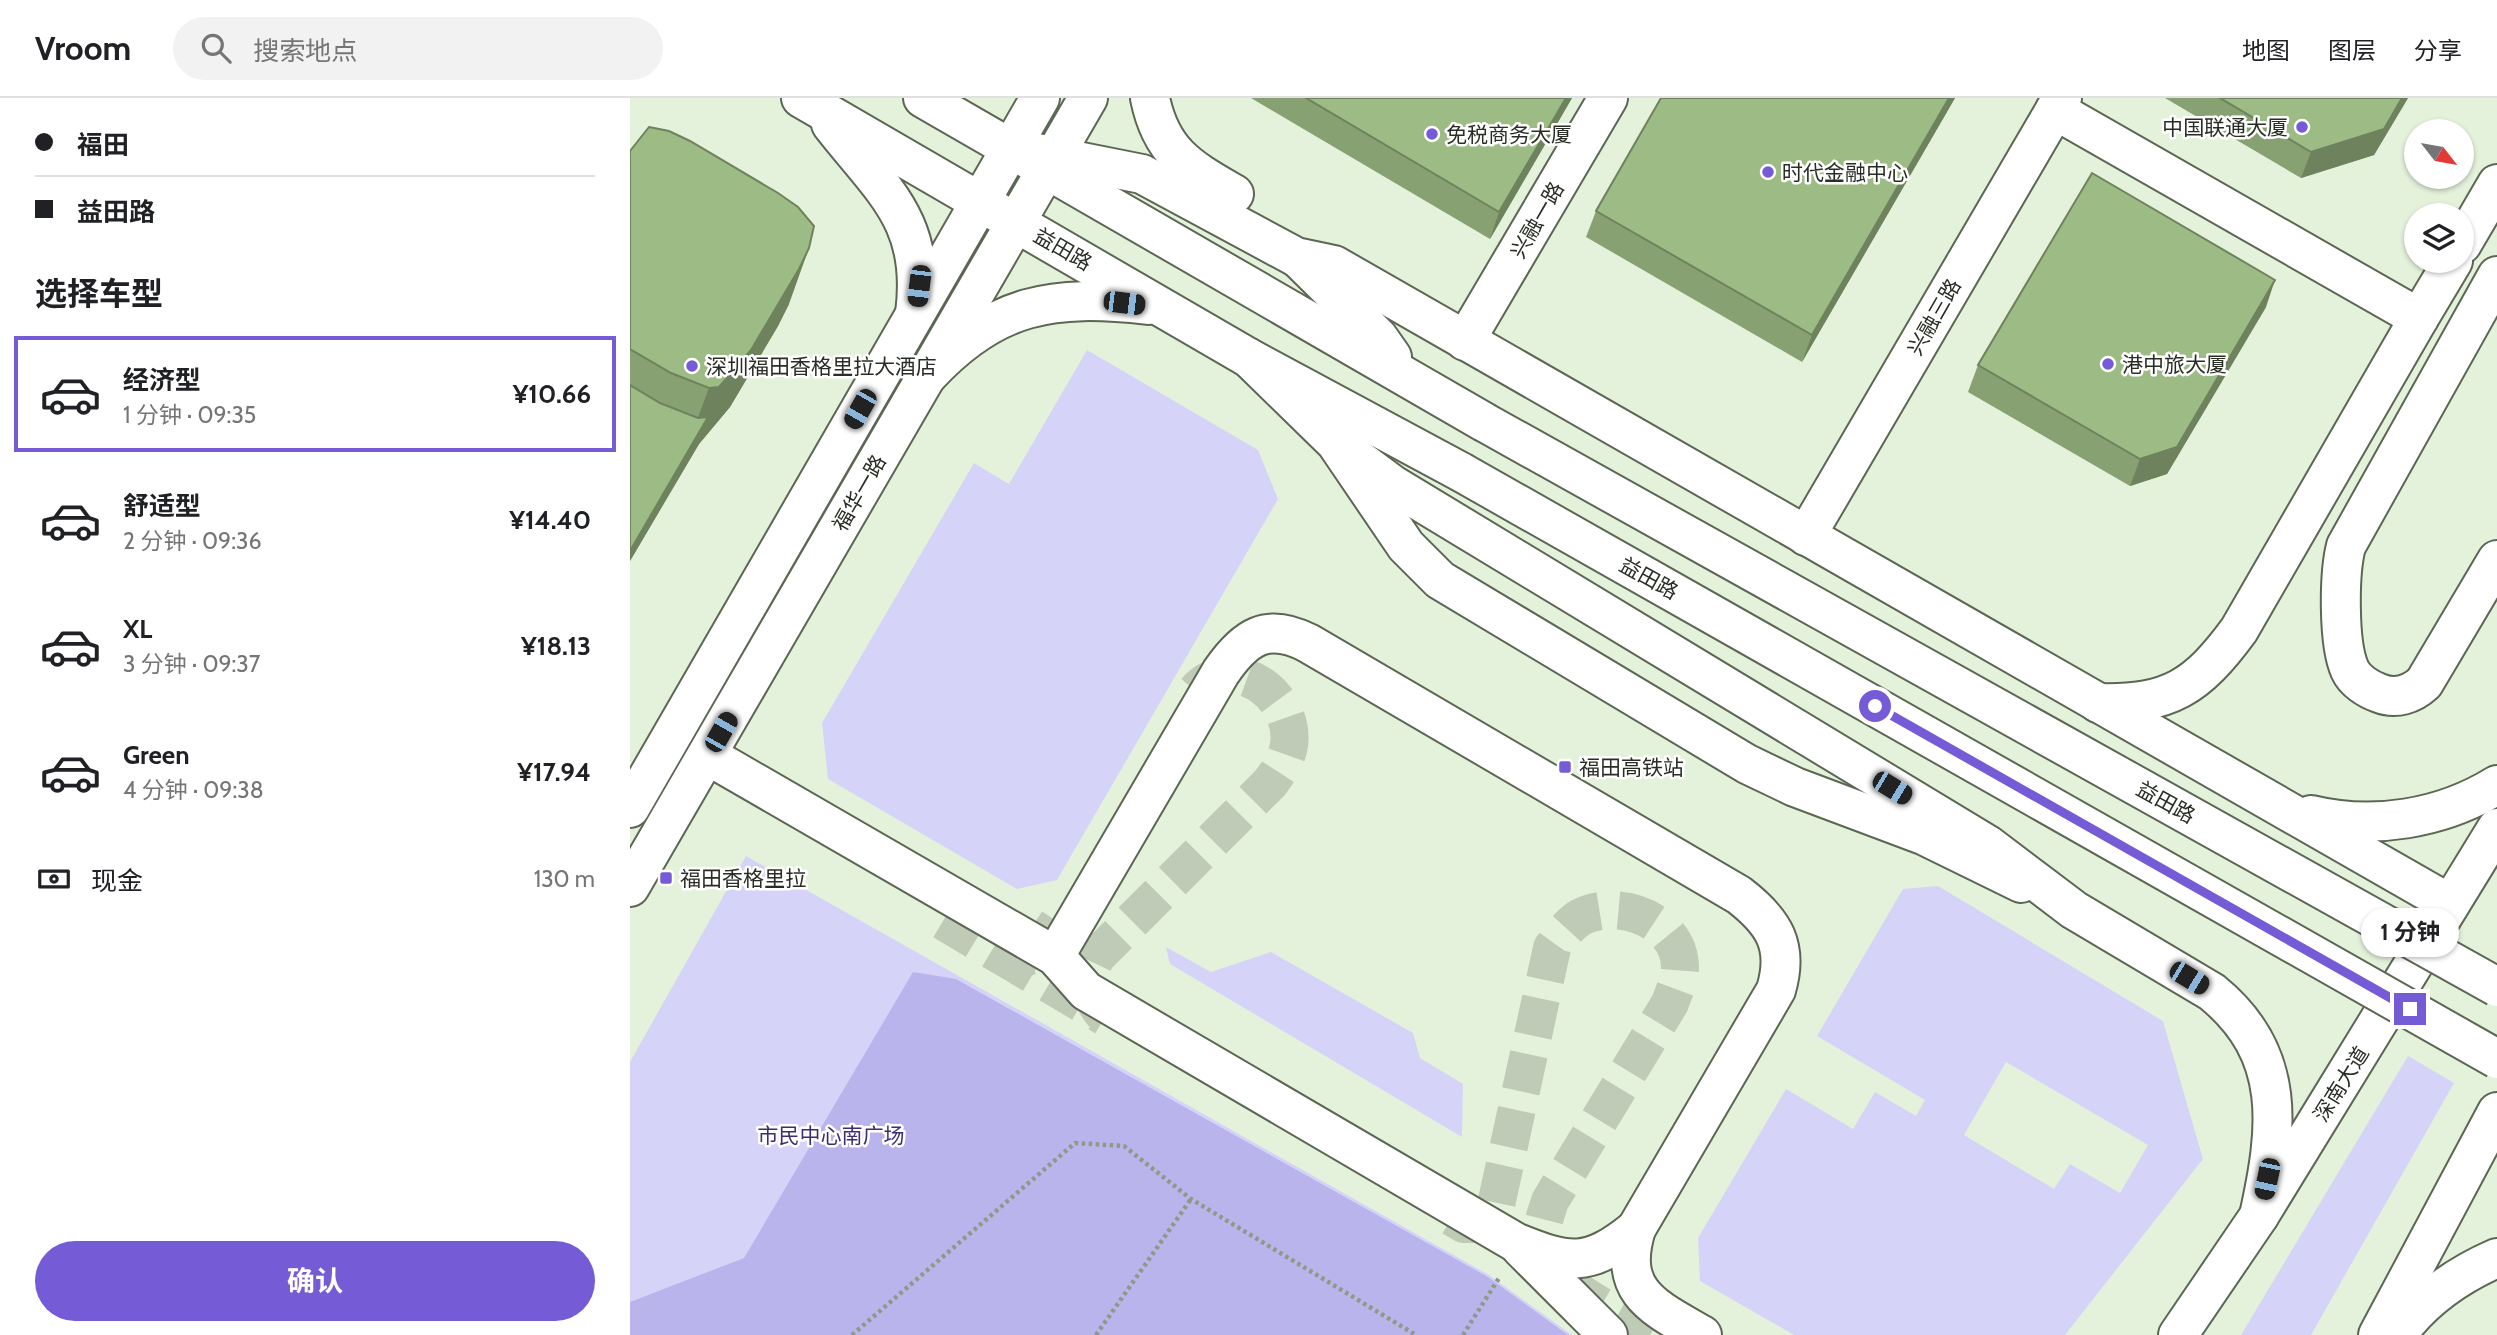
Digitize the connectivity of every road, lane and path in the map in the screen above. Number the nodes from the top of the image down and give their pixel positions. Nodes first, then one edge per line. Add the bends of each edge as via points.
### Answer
1 (923, 98) edge
2 (1040, 98) edge
3 (1088, 98) edge
4 (1150, 98) edge
5 (1608, 98) edge
6 (810, 103) edge
7 (2059, 104) edge
8 (1011, 148) junction
9 (1050, 163) junction
10 (2497, 184) edge
11 (980, 202) junction
12 (1016, 222) junction
13 (2474, 223) edge
14 (1297, 257) junction
15 (2446, 273) edge
16 (2497, 276) edge
17 (1162, 307) junction
18 (915, 314) junction
19 (2419, 318) junction
20 (1465, 341) junction
21 (1250, 358) junction
22 (928, 374) junction
23 (1408, 378) junction
24 (1335, 442) junction
25 (1806, 536) junction
26 (2497, 560) edge
27 (2098, 703) junction
28 (707, 755) junction
29 (643, 757) edge
30 (2497, 785) edge
31 (775, 794) junction
32 (630, 808) edge
33 (2284, 809) junction
34 (2497, 828) edge
35 (630, 887) edge
36 (2451, 904) junction
37 (2074, 910) junction
38 (943, 922) tunnel mouth
39 (1055, 956) junction
40 (2497, 987) edge
41 (2497, 1059) edge
42 (2492, 1134) edge
43 (1191, 1199) junction
44 (2259, 1216) junction
45 (1636, 1229) junction
46 (1509, 1256) junction
47 (2497, 1258) edge
48 (852, 1335) edge
49 (1096, 1335) edge
50 (1416, 1335) edge
51 (1464, 1335) edge
52 (1608, 1335) edge
53 (1702, 1335) edge
54 (2178, 1335) edge
55 (2378, 1335) edge
56 (2397, 1335) edge

1 - 8 main road
2 - 8 main road, 福华一路
3 - 9 main road, 福华一路
4 - 14 main road via 1161,132 1184,165 1274,218
5 - 20 main road, 兴融一路
6 - 11 main road, 益田路
6 - 18 main road via 908,227 918,268
7 - 19 main road
7 - 25 main road, 兴融三路
8 - 9 main road
8 - 11 main road, 福华一路
9 - 12 main road, 福华一路
9 - 14 main road via 1142,174
9 - 23 main road, 益田路
10 - 13 main road
11 - 12 main road, 益田路
11 - 18 main road, 福华一路
12 - 17 main road, 益田路
12 - 22 main road, 福华一路
14 - 20 main road via 1334,265
14 - 23 main road via 1378,337
15 - 19 main road
16 - 26 main road via 2346,546 2340,583 2347,657 2355,678 2384,695 2402,696 2417,689
17 - 21 main road, 益田路
17 - 22 main road via 1084,300 1023,310 979,329
18 - 29 main road, 福华一路
19 - 27 main road via 2239,629 2217,659 2190,685 2166,697 2134,704
20 - 25 main road
21 - 24 main road
21 - 41 main road, 益田路, bridge via 1461,471
22 - 28 main road, 福华一路
23 - 40 main road, 益田路, bridge
24 - 37 main road via 1393,485 1987,845
24 - 37 main road via 1406,547 1440,580 1747,764 1923,835
25 - 27 main road
27 - 33 main road
28 - 31 main road
28 - 35 main road, 福华一路
29 - 32 main road, 福华一路
30 - 33 main road via 2447,808 2398,821 2342,822
31 - 38 main road via 820,848
31 - 39 main road
33 - 36 main road
34 - 36 main road, 深南大道
36 - 44 main road, 深南大道
37 - 44 main road via 2212,992 2256,1042 2266,1065 2274,1118 2273,1148
39 - 45 main road via 1231,658 1255,637 1269,633 1296,637 1739,895 1771,926 1783,968 1776,990
39 - 46 main road via 1086,991
42 - 55 main road
43 - 48 path via 1124,1146 1075,1143
43 - 49 path
43 - 50 path
44 - 54 main road, 深南大道
45 - 46 main road via 1610,1250 1581,1259
45 - 53 main road via 1628,1254 1630,1274 1644,1296 1666,1315
46 - 51 path
46 - 52 main road
47 - 56 main road via 2470,1270 2434,1296

